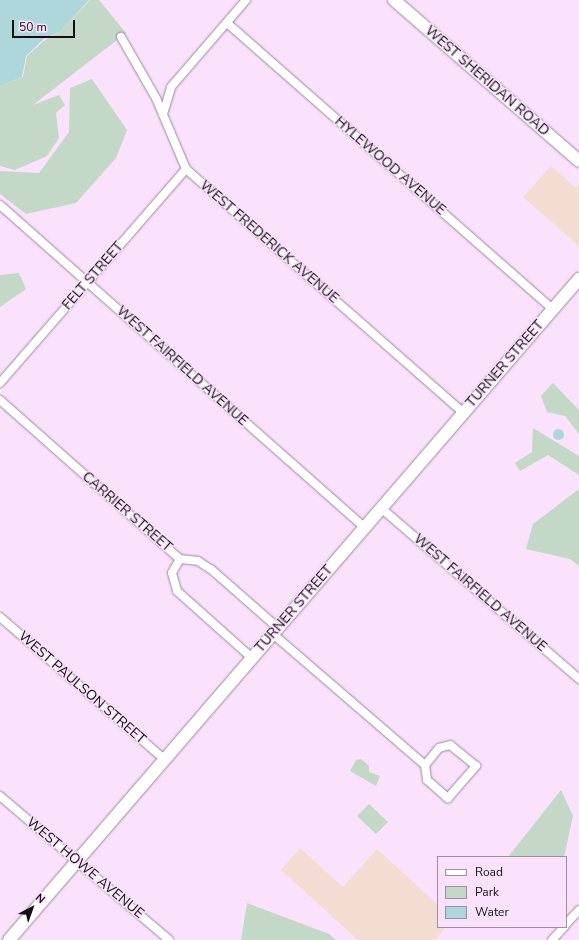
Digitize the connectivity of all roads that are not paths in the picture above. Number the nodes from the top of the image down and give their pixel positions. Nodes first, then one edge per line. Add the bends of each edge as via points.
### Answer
1 (246, 0) edge
2 (394, 0) edge
3 (227, 23) junction
4 (121, 37) dead end
5 (163, 118) junction
6 (579, 162) edge
7 (186, 169) junction
8 (0, 205) edge
9 (579, 279) edge
10 (88, 282) junction
11 (554, 309) junction
12 (0, 383) edge
13 (0, 400) edge
14 (463, 412) junction
15 (382, 508) junction
16 (364, 527) junction
17 (180, 559) junction
18 (0, 617) edge
19 (276, 631) junction
20 (252, 658) junction
21 (579, 679) edge
22 (164, 759) junction
23 (425, 765) junction
24 (0, 796) edge
25 (76, 861) junction
26 (579, 910) edge
27 (567, 923) edge
28 (563, 928) edge
29 (8, 940) edge
30 (169, 940) edge
31 (552, 940) edge

1 - 3 street
2 - 6 street, WEST SHERIDAN ROAD
3 - 5 street via 171,87 165,98
3 - 11 street, HYLEWOOD AVENUE
4 - 5 street, WEST FREDERICK AVENUE via 156,98
5 - 7 street, WEST FREDERICK AVENUE
7 - 10 street, FELT STREET
7 - 14 street, WEST FREDERICK AVENUE
8 - 10 street, WEST FAIRFIELD AVENUE
9 - 11 street, TURNER STREET
10 - 12 street, FELT STREET
10 - 16 street, WEST FAIRFIELD AVENUE
11 - 14 street, TURNER STREET
13 - 17 street, CARRIER STREET
14 - 15 street, TURNER STREET
15 - 16 street, TURNER STREET
15 - 21 street, WEST FAIRFIELD AVENUE
16 - 19 street, TURNER STREET
17 - 19 street, CARRIER STREET via 198,561 212,570
17 - 20 street via 172,573 177,591
18 - 22 street, WEST PAULSON STREET
19 - 20 street, TURNER STREET
19 - 23 street, CARRIER STREET
20 - 22 street, TURNER STREET
22 - 25 street, TURNER STREET
23 - 23 street via 427,780 448,798 476,766 450,745 439,748
24 - 25 street, WEST HOWE AVENUE
25 - 29 street, TURNER STREET
25 - 30 street, WEST HOWE AVENUE
26 - 27 street
28 - 31 street

